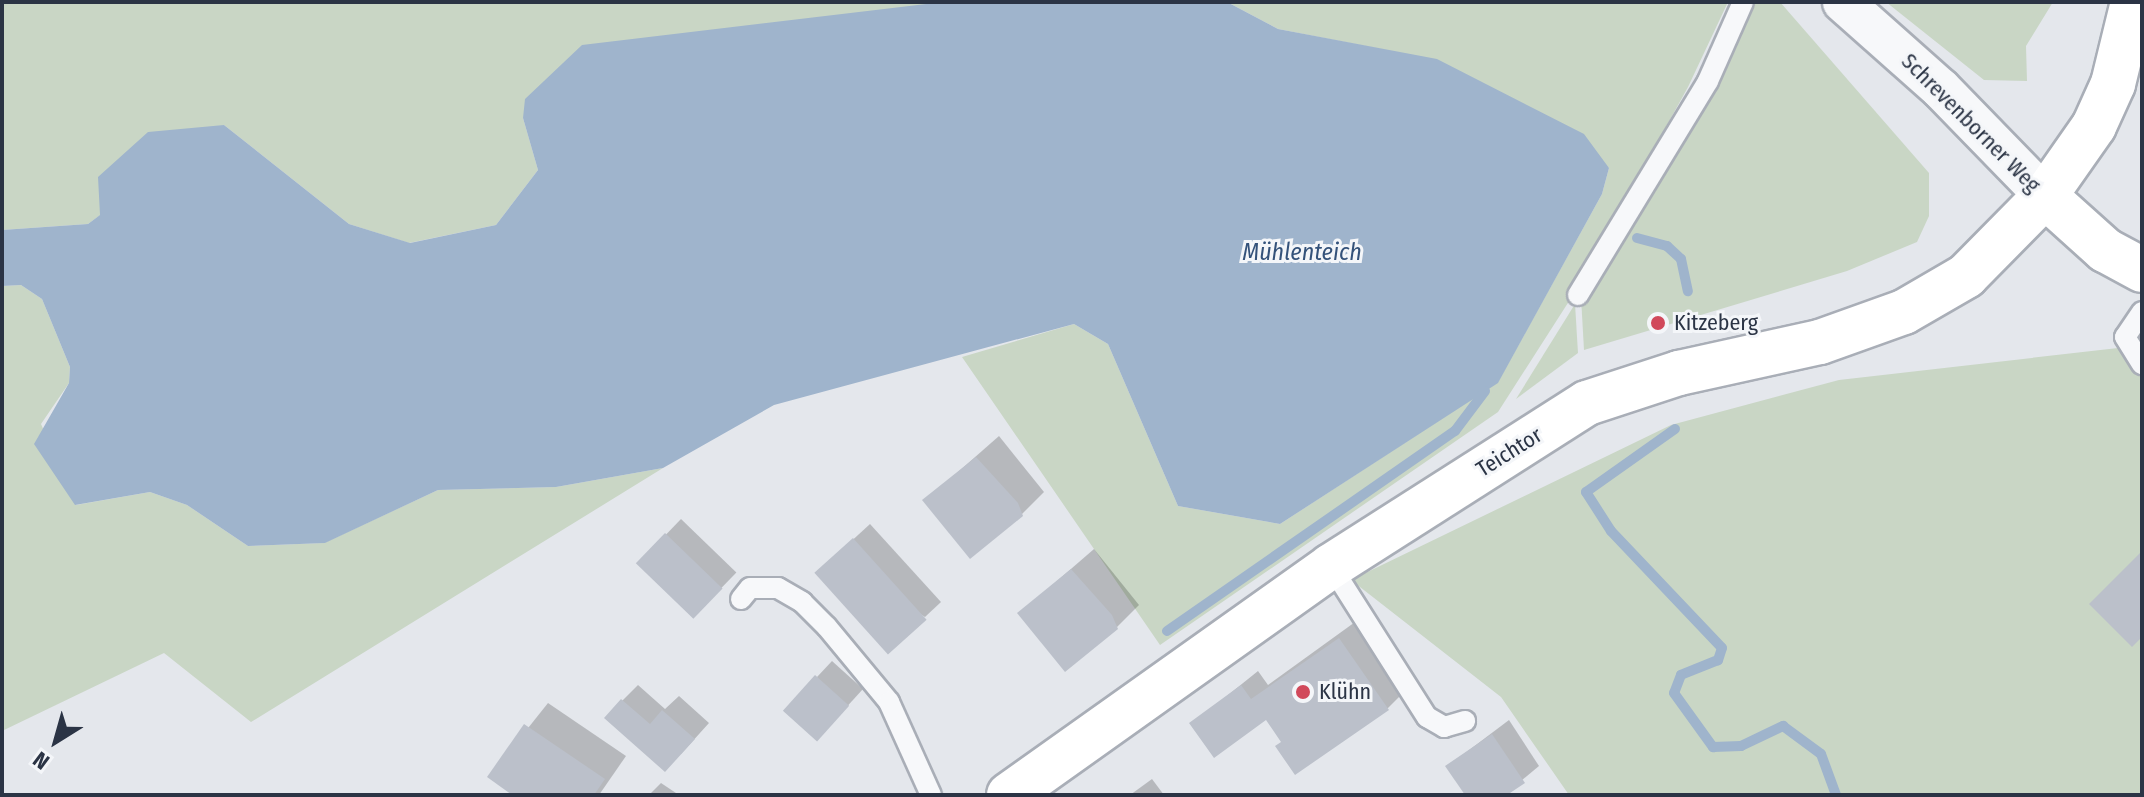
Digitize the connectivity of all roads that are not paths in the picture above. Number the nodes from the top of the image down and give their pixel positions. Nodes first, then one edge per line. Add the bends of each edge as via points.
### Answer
1 (1743, 2) edge
2 (1843, 2) edge
3 (2133, 2) edge
4 (2045, 196) junction
5 (2142, 270) edge
6 (1578, 295) dead end
7 (2142, 312) edge
8 (2142, 364) edge
9 (1331, 566) junction
10 (741, 599) dead end
11 (1465, 721) dead end
12 (931, 795) edge
13 (1009, 795) edge

1 - 6 lane via 1708,81
2 - 4 street, Schrevenborner Weg via 1940,88
3 - 4 street, Schrevenborner Weg via 2120,61 2094,126
4 - 5 street via 2105,250
4 - 9 street, Teichtor via 1966,276 1904,312 1820,342 1679,373 1587,403
7 - 8 lane via 2125,337
9 - 11 lane via 1427,717 1444,727
9 - 13 street, Teichtor
10 - 12 lane via 750,588 778,588 827,627 889,702

